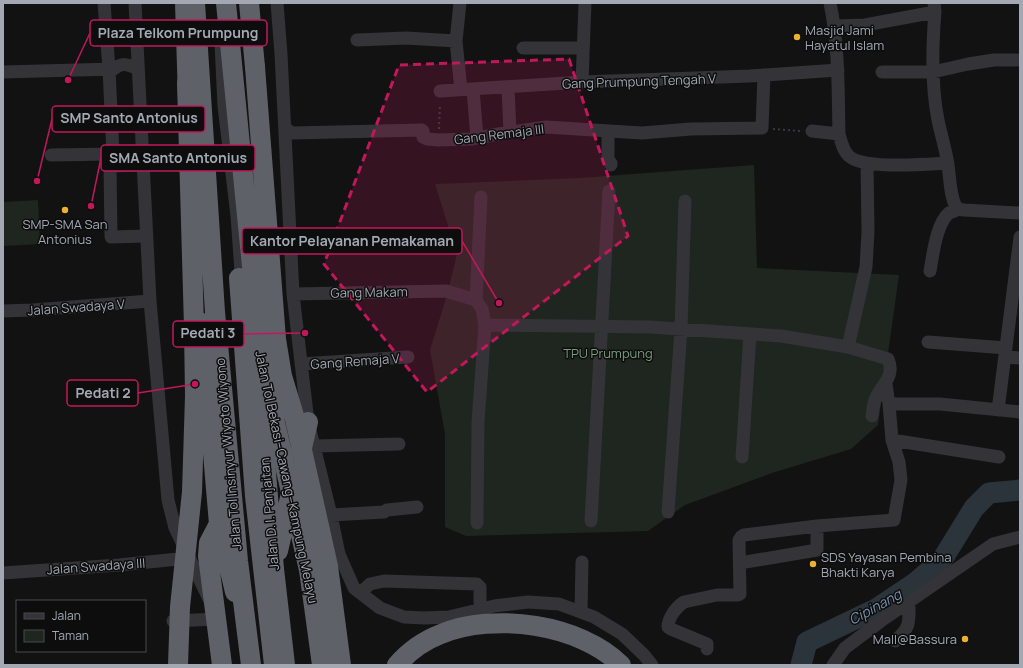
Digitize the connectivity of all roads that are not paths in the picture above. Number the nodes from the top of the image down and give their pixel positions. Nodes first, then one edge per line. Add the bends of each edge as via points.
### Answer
1 (104, 3) edge
2 (135, 3) edge
3 (185, 3) edge
4 (195, 3) edge
5 (203, 3) edge
6 (220, 3) edge
7 (226, 3) edge
8 (235, 3) edge
9 (248, 3) edge
10 (277, 3) edge
11 (460, 3) edge
12 (585, 3) edge
13 (830, 3) edge
14 (934, 8) edge
15 (835, 26) junction
16 (357, 40) dead end
17 (456, 41) junction
18 (523, 48) dead end
19 (583, 48) junction
20 (1020, 60) edge
21 (136, 68) junction
22 (111, 69) junction
23 (838, 70) junction
24 (3, 72) edge
25 (882, 72) dead end
26 (933, 72) junction
27 (764, 75) junction
28 (582, 82) junction
29 (508, 87) junction
30 (467, 89) junction
31 (440, 91) road end
32 (608, 131) junction
33 (510, 132) junction
34 (812, 132) road end
35 (288, 134) junction
36 (839, 134) junction
37 (477, 138) junction
38 (113, 154) junction
39 (51, 155) dead end
40 (143, 159) junction
41 (948, 163) junction
42 (867, 164) junction
43 (611, 166) dead end
44 (609, 191) dead end
45 (481, 197) dead end
46 (685, 201) dead end
47 (958, 209) junction
48 (1020, 213) edge
49 (147, 236) junction
50 (1020, 237) edge
51 (930, 271) dead end
52 (293, 294) junction
53 (476, 300) junction
54 (150, 301) junction
55 (1016, 301) edge
56 (3, 311) edge
57 (485, 325) junction
58 (602, 326) junction
59 (681, 329) junction
60 (750, 334) junction
61 (928, 342) dead end
62 (848, 347) junction
63 (1006, 353) junction
64 (408, 357) dead end
65 (1020, 358) edge
66 (301, 364) junction
67 (886, 384) junction
68 (889, 404) junction
69 (998, 410) junction
70 (1020, 412) edge
71 (872, 416) dead end
72 (308, 422) junction
73 (892, 440) junction
74 (399, 444) dead end
75 (314, 446) junction
76 (742, 457) dead end
77 (999, 457) dead end
78 (236, 477) junction
79 (417, 507) dead end
80 (668, 512) dead end
81 (218, 515) junction
82 (331, 515) junction
83 (591, 521) dead end
84 (477, 522) dead end
85 (817, 526) junction
86 (1020, 537) edge
87 (188, 558) junction
88 (582, 562) dead end
89 (740, 563) junction
90 (274, 569) junction
91 (3, 573) edge
92 (360, 593) junction
93 (909, 602) junction
94 (480, 609) junction
95 (580, 612) junction
96 (216, 616) junction
97 (171, 621) dead end
98 (895, 641) dead end
99 (707, 649) dead end
100 (284, 661) edge
101 (178, 665) edge
102 (222, 665) edge
103 (234, 665) edge
104 (246, 665) edge
105 (251, 665) edge
106 (257, 665) edge
107 (322, 665) edge
108 (341, 665) edge
109 (397, 665) edge
110 (621, 665) edge
111 (652, 665) edge
112 (833, 665) edge

1 - 22 street
2 - 21 street
3 - 81 highway via 200,294
3 - 101 highway, bridge via 195,396 192,492 180,606
4 - 105 highway, Jalan Tol Insinyur Wiyoto Wiyono, bridge via 215,312 238,561
5 - 78 street
6 - 100 highway, Jalan Tol Insinyur Wiyoto Wiyono, bridge via 255,496
6 - 100 street via 224,106 237,216 254,423 274,625
7 - 107 highway, Jalan Tol Bekasi–Cawang–Kampung Melayu, bridge via 264,375 309,570
8 - 90 highway, Jalan D. I. Panjaitan via 252,295
9 - 108 highway, bridge via 276,339 282,376 295,419 328,566
10 - 35 street
11 - 17 street
12 - 19 street
13 - 15 street
14 - 15 street via 865,25
14 - 26 street
15 - 23 street
16 - 17 street via 406,38
17 - 30 street
18 - 19 street
19 - 28 street
20 - 26 street via 987,61
21 - 22 street via 118,65
21 - 40 street
22 - 24 street
22 - 38 street
23 - 27 street, Gang Prumpung Tengah V
23 - 36 street
25 - 26 street
26 - 41 street via 938,119
27 - 28 street, Gang Prumpung Tengah V
27 - 32 street, Gang Remaja III via 762,128 642,133
28 - 29 street, Gang Prumpung Tengah V
29 - 30 street, Gang Prumpung Tengah V
29 - 33 street
30 - 31 street, Gang Prumpung Tengah V
30 - 37 street
32 - 33 street, Gang Remaja III via 546,127
32 - 43 street via 608,160
33 - 37 street, Gang Remaja III
34 - 36 street
35 - 37 street, Gang Remaja III via 422,130 423,137 427,139
35 - 52 street
36 - 42 street via 849,156
38 - 39 street
38 - 40 street
40 - 49 street
40 - 49 street via 110,166 111,237
41 - 42 street
41 - 47 street via 953,203
42 - 62 street via 866,266
44 - 58 street
45 - 53 street
46 - 59 street
47 - 48 street
47 - 51 street via 942,222
49 - 54 street
50 - 55 street
52 - 53 street, Gang Makam via 446,291
52 - 66 street
53 - 57 street via 482,309
54 - 56 street, Jalan Swadaya V
54 - 87 street via 168,500 175,528
55 - 63 street
57 - 58 street
57 - 84 street via 478,422
58 - 59 street
58 - 83 street
59 - 60 street
59 - 80 street
60 - 62 street via 781,336
60 - 76 street
61 - 63 street
62 - 67 street via 888,359 890,366
63 - 65 street
63 - 69 street
64 - 66 street, Gang Remaja V
66 - 72 street
67 - 68 street
67 - 71 street via 875,400
68 - 69 street via 940,404
68 - 73 street
69 - 70 street
72 - 75 street
72 - 90 highway
73 - 77 street
73 - 85 street via 900,462 901,480 894,520
74 - 75 street
75 - 82 street
78 - 81 street
78 - 106 street
79 - 82 street
81 - 96 highway via 209,543 208,556
81 - 103 highway via 219,564
81 - 104 highway via 236,598
82 - 92 street via 339,554 354,588
85 - 89 street via 817,550
85 - 89 street via 744,535 740,540
86 - 93 street via 993,544
87 - 91 street, Jalan Swadaya III
87 - 96 street
88 - 95 street
89 - 99 street via 740,594 717,595 684,602 679,605 668,623 671,629 707,644
90 - 100 highway, Jalan D. I. Panjaitan
92 - 94 street via 380,608 404,616 449,616
92 - 94 street via 370,584 384,581 477,584 480,587
93 - 98 street via 908,626
93 - 112 street via 845,648
94 - 95 street via 544,602 559,604
95 - 111 street via 594,617 622,634
96 - 97 street
96 - 102 highway
109 - 110 highway via 406,654 441,634 464,627 496,623 528,625 580,638

